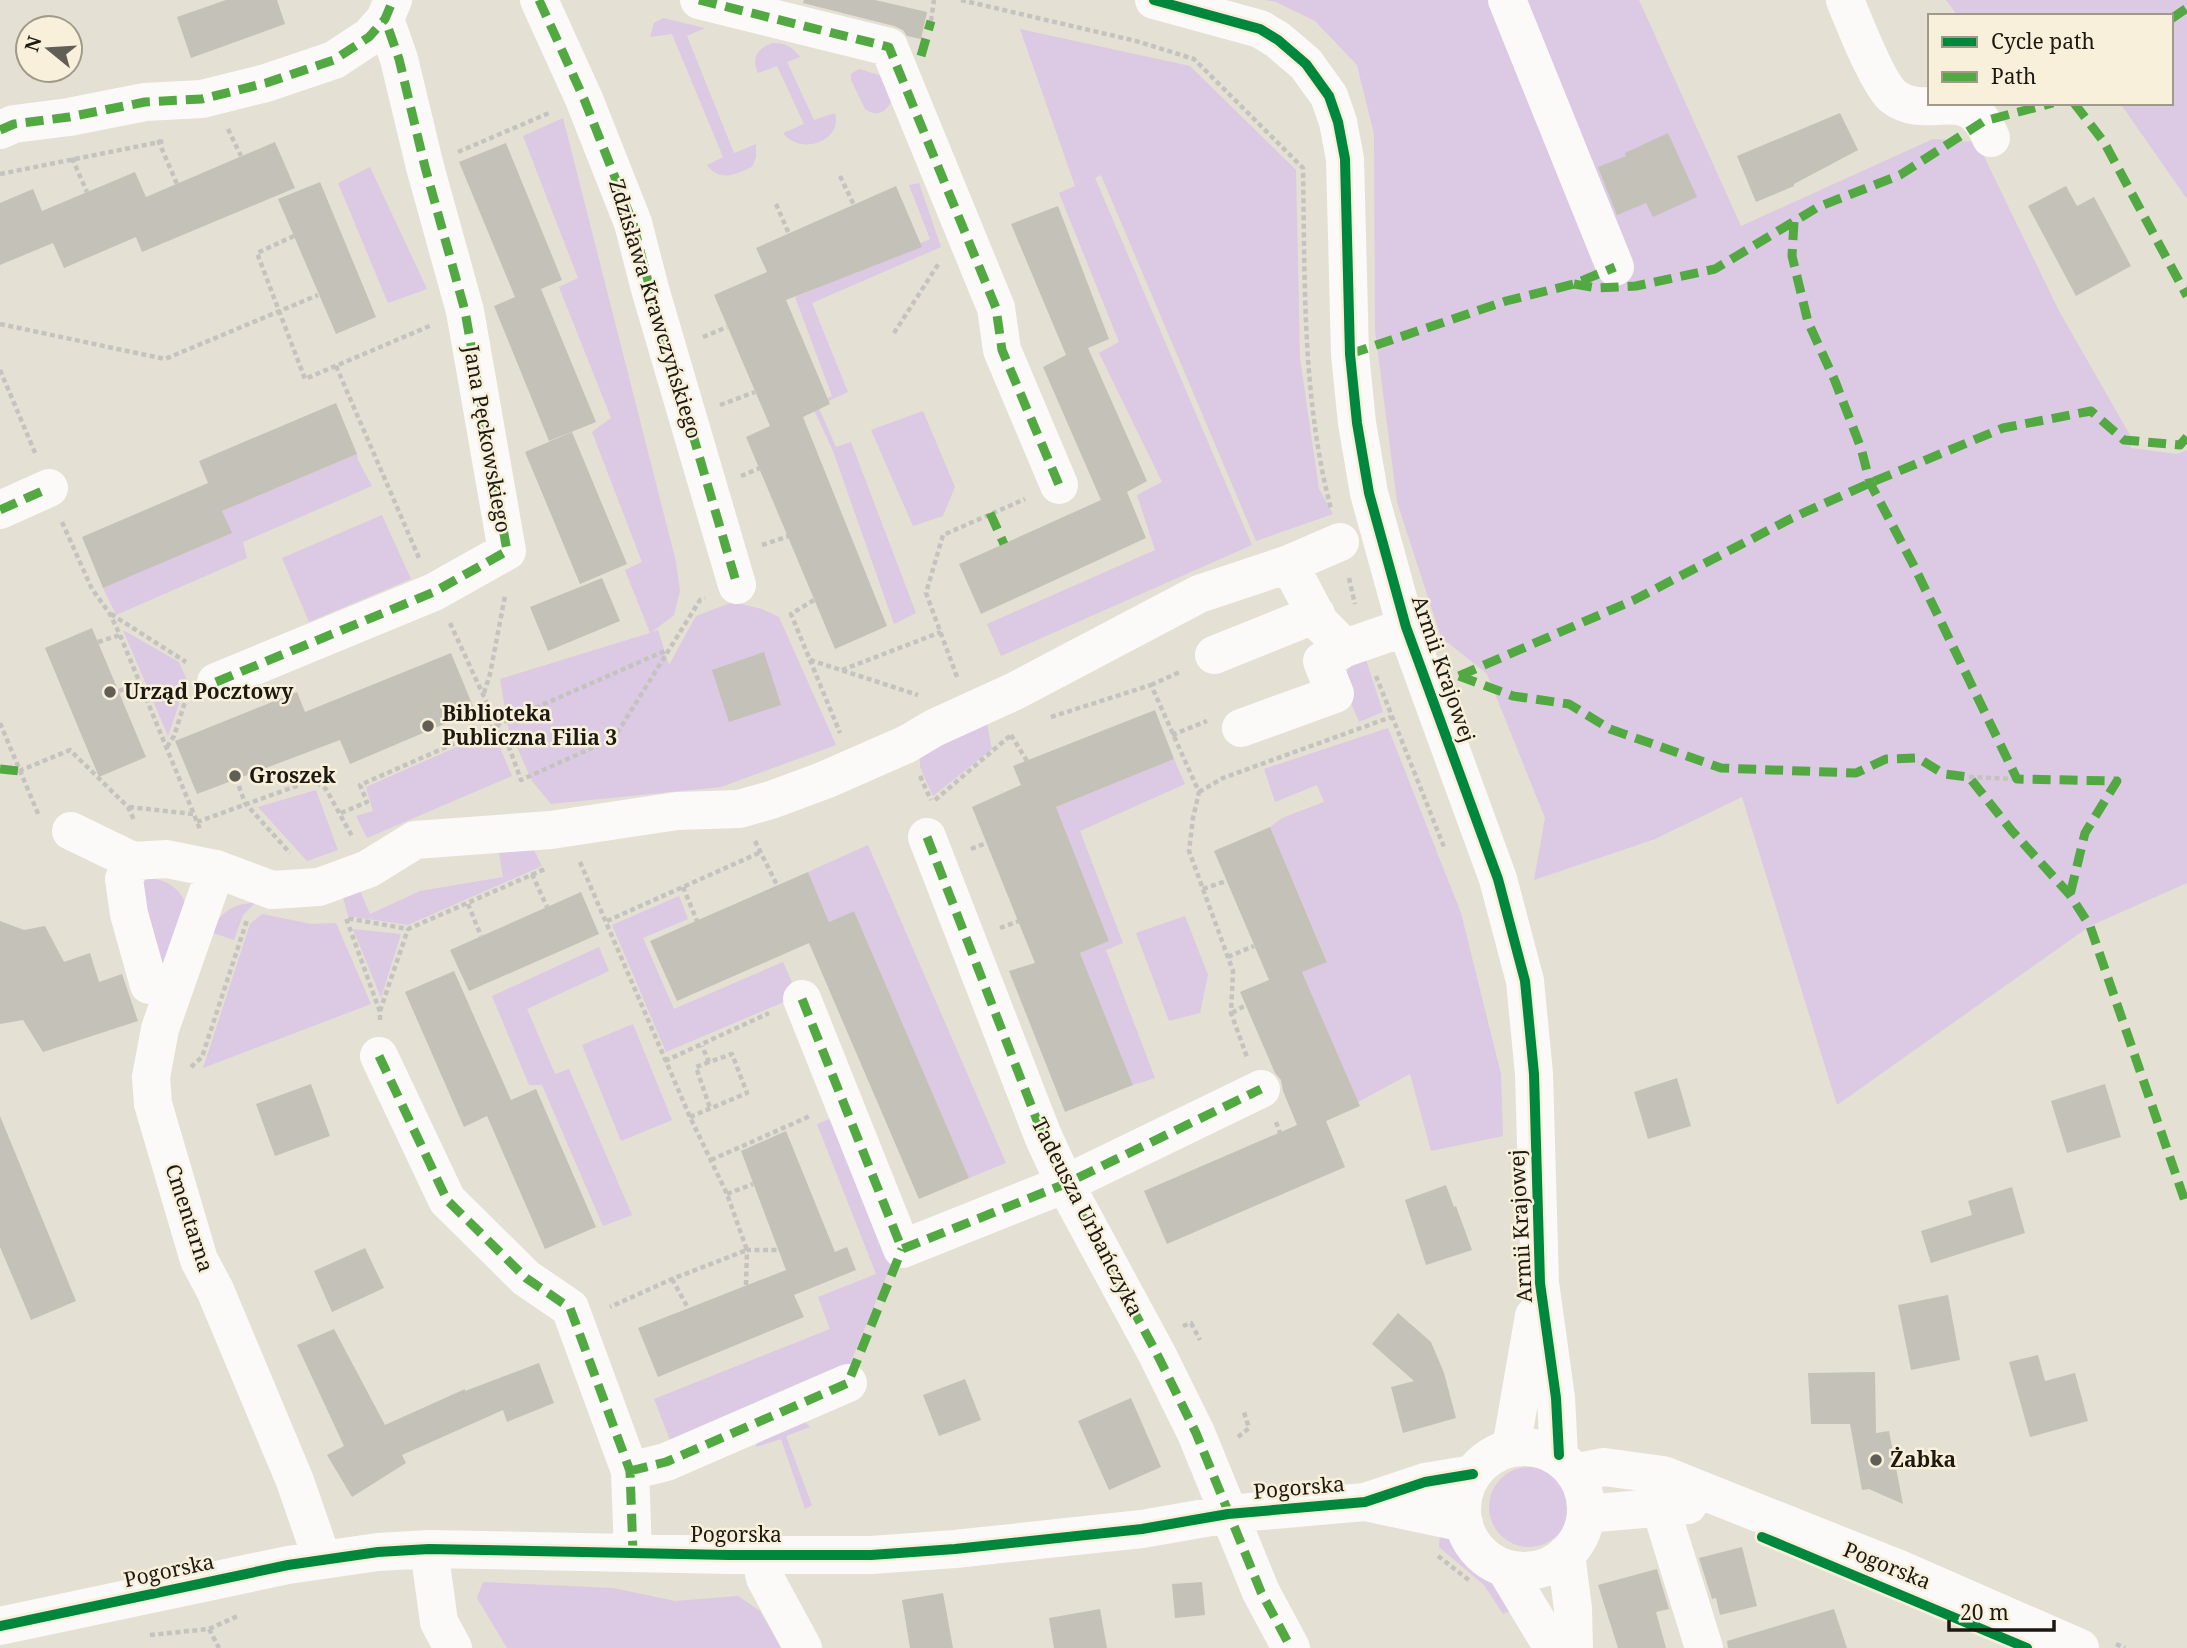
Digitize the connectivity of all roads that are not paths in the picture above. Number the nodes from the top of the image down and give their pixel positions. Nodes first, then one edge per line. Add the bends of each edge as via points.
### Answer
1 (539, 0) edge
2 (699, 0) edge
3 (1154, 0) edge
4 (1507, 0) edge
5 (1845, 0) edge
6 (389, 10) edge
7 (0, 130) edge
8 (1991, 138) dead end
9 (1615, 267) dead end
10 (1059, 485) road end
11 (49, 488) road end
12 (0, 510) edge
13 (1340, 542) dead end
14 (1289, 564) junction
15 (737, 585) dead end
16 (1315, 614) junction
17 (1406, 627) junction
18 (1346, 648) junction
19 (1203, 661) road end
20 (216, 682) road end
21 (1228, 724) road end
22 (929, 820) road end
23 (54, 823) road end
24 (142, 860) junction
25 (216, 869) junction
26 (149, 985) dead end
27 (802, 999) road end
28 (379, 1056) road end
29 (1261, 1089) dead end
30 (1065, 1184) junction
31 (1541, 1283) junction
32 (848, 1382) dead end
33 (1511, 1448) junction
34 (1567, 1464) junction
35 (630, 1471) junction
36 (1473, 1474) junction
37 (1365, 1502) junction
38 (1732, 1502) junction
39 (1663, 1506) junction
40 (1228, 1514) junction
41 (1586, 1514) junction
42 (1464, 1523) junction
43 (429, 1549) junction
44 (633, 1553) junction
45 (760, 1554) junction
46 (1566, 1554) junction
47 (322, 1559) junction
48 (1491, 1577) junction
49 (0, 1626) edge
50 (453, 1648) edge
51 (803, 1648) edge
52 (1290, 1648) edge
53 (1552, 1648) edge
54 (1574, 1648) edge
55 (1703, 1648) edge
56 (2080, 1648) edge

1 - 15 street, Zdzisława Krawczyńskiego via 633,223
2 - 10 street via 889,47 996,308 1002,350
3 - 17 street, Armii Krajowej via 1260,29 1293,51 1329,96 1345,159 1350,354 1357,423 1369,493
4 - 9 street
5 - 8 street via 1869,57 1893,97 1913,105 1967,107 1984,121
6 - 7 street, Jana Pęckowskiego via 369,37 334,60 266,83 202,99 145,102
6 - 20 street, Jana Pęckowskiego via 425,167 465,311 507,551 434,592
11 - 12 street
13 - 14 street
14 - 16 street
14 - 25 street via 1199,594 907,744 739,809 677,811 551,830 415,840 368,869 319,887 272,890
16 - 18 street
16 - 19 street
17 - 18 street
17 - 31 street, Armii Krajowej via 1498,879 1525,981 1534,1074
18 - 21 street via 1322,661 1335,694
22 - 30 street, Tadeusza Urbańczyka via 1043,1136
23 - 24 street
24 - 25 street via 167,859
24 - 26 street via 124,879
25 - 47 street, Cmentarna via 160,1029 151,1077 153,1104 199,1260 295,1481
27 - 30 street via 902,1249
28 - 35 street via 447,1200 526,1278 570,1308
29 - 30 street
30 - 40 street, Tadeusza Urbańczyka via 1157,1354 1196,1433
31 - 33 street, Armii Krajowej
31 - 34 street, Armii Krajowej
32 - 35 street via 666,1462
33 - 34 street via 1539,1448
33 - 36 street via 1483,1462
34 - 38 street, Pogorska via 1662,1475
34 - 41 street via 1585,1498
35 - 44 street
36 - 37 street, Pogorska via 1425,1482
36 - 42 street via 1462,1503
37 - 40 street, Pogorska
37 - 42 street, Pogorska
38 - 39 street, Pogorska
38 - 56 street, Pogorska
39 - 41 street, Pogorska
39 - 55 street
40 - 45 street, Pogorska via 1142,1529 955,1549 871,1555
40 - 52 street, Tadeusza Urbańczyka
41 - 46 street via 1583,1529
42 - 48 street via 1478,1550 1491,1561
43 - 44 street, Pogorska
43 - 47 street, Pogorska
43 - 50 street via 439,1622
44 - 45 street, Pogorska
45 - 51 street via 765,1578
46 - 48 street via 1538,1569
46 - 54 street
47 - 49 street, Pogorska
48 - 53 street

